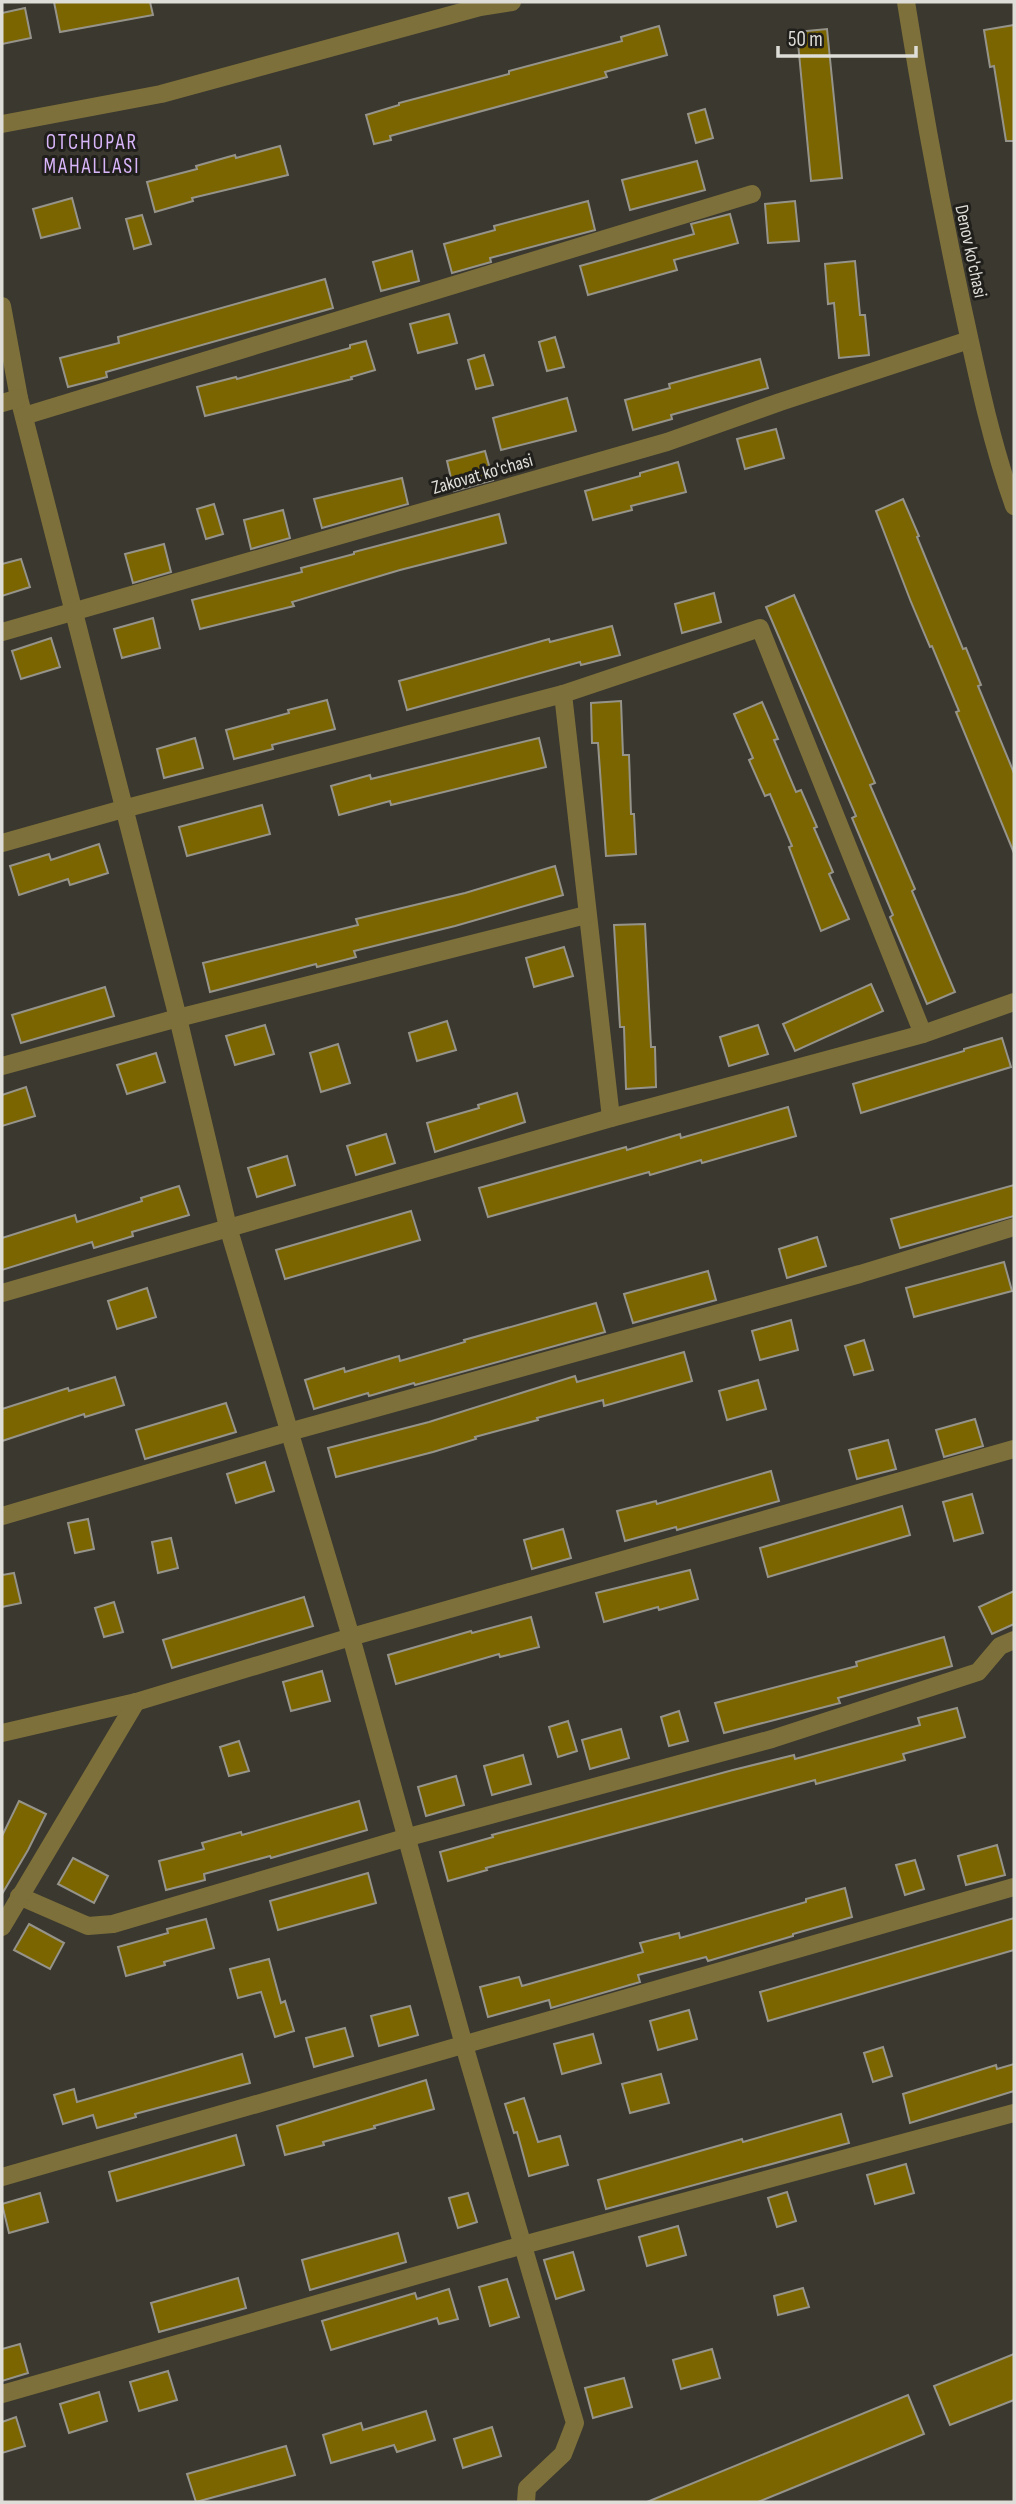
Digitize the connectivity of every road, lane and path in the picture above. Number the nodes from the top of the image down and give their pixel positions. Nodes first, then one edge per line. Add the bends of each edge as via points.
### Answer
1 (512, 2) edge
2 (906, 2) edge
3 (2, 124) edge
4 (751, 194) dead end
5 (2, 306) edge
6 (969, 340) junction
7 (15, 406) edge
8 (1014, 506) edge
9 (74, 612) junction
10 (2, 632) edge
11 (563, 694) junction
12 (123, 809) junction
13 (2, 843) edge
14 (586, 915) junction
15 (1014, 1002) edge
16 (178, 1018) junction
17 (923, 1034) junction
18 (2, 1066) edge
19 (611, 1118) junction
20 (228, 1227) junction
21 (1014, 1227) edge
22 (2, 1293) edge
23 (289, 1432) junction
24 (1014, 1449) edge
25 (2, 1516) edge
26 (351, 1637) junction
27 (1014, 1640) edge
28 (136, 1702) junction
29 (2, 1733) edge
30 (405, 1839) junction
31 (1014, 1887) edge
32 (19, 1896) junction
33 (2, 1927) edge
34 (464, 2045) junction
35 (1014, 2113) edge
36 (2, 2177) edge
37 (523, 2245) junction
38 (2, 2394) edge
39 (526, 2502) edge

1 - 3 street via 480,6 161,94
2 - 6 street, Denov ko'chasi via 935,178
4 - 7 street
5 - 7 street
6 - 8 street, Denov ko'chasi
6 - 9 street, Zakovat ko'chasi via 667,442
7 - 9 street
9 - 10 street, Zakovat ko'chasi
9 - 12 street
11 - 12 street
11 - 14 street
11 - 17 street via 760,628
12 - 13 street
12 - 16 street
14 - 16 street
14 - 19 street
15 - 17 street
16 - 18 street
16 - 20 street
17 - 19 street
19 - 20 street
20 - 22 street
20 - 23 street
21 - 23 street
23 - 25 street
23 - 26 street
24 - 26 street
26 - 28 street
26 - 30 street
27 - 30 street via 1000,1646 978,1672 953,1681 772,1739
28 - 29 street
28 - 32 street
30 - 32 street via 113,1924 88,1926
30 - 34 street
31 - 34 street
32 - 33 street
34 - 36 street
34 - 37 street
35 - 37 street
37 - 38 street
37 - 39 street via 575,2423 563,2454 527,2488

